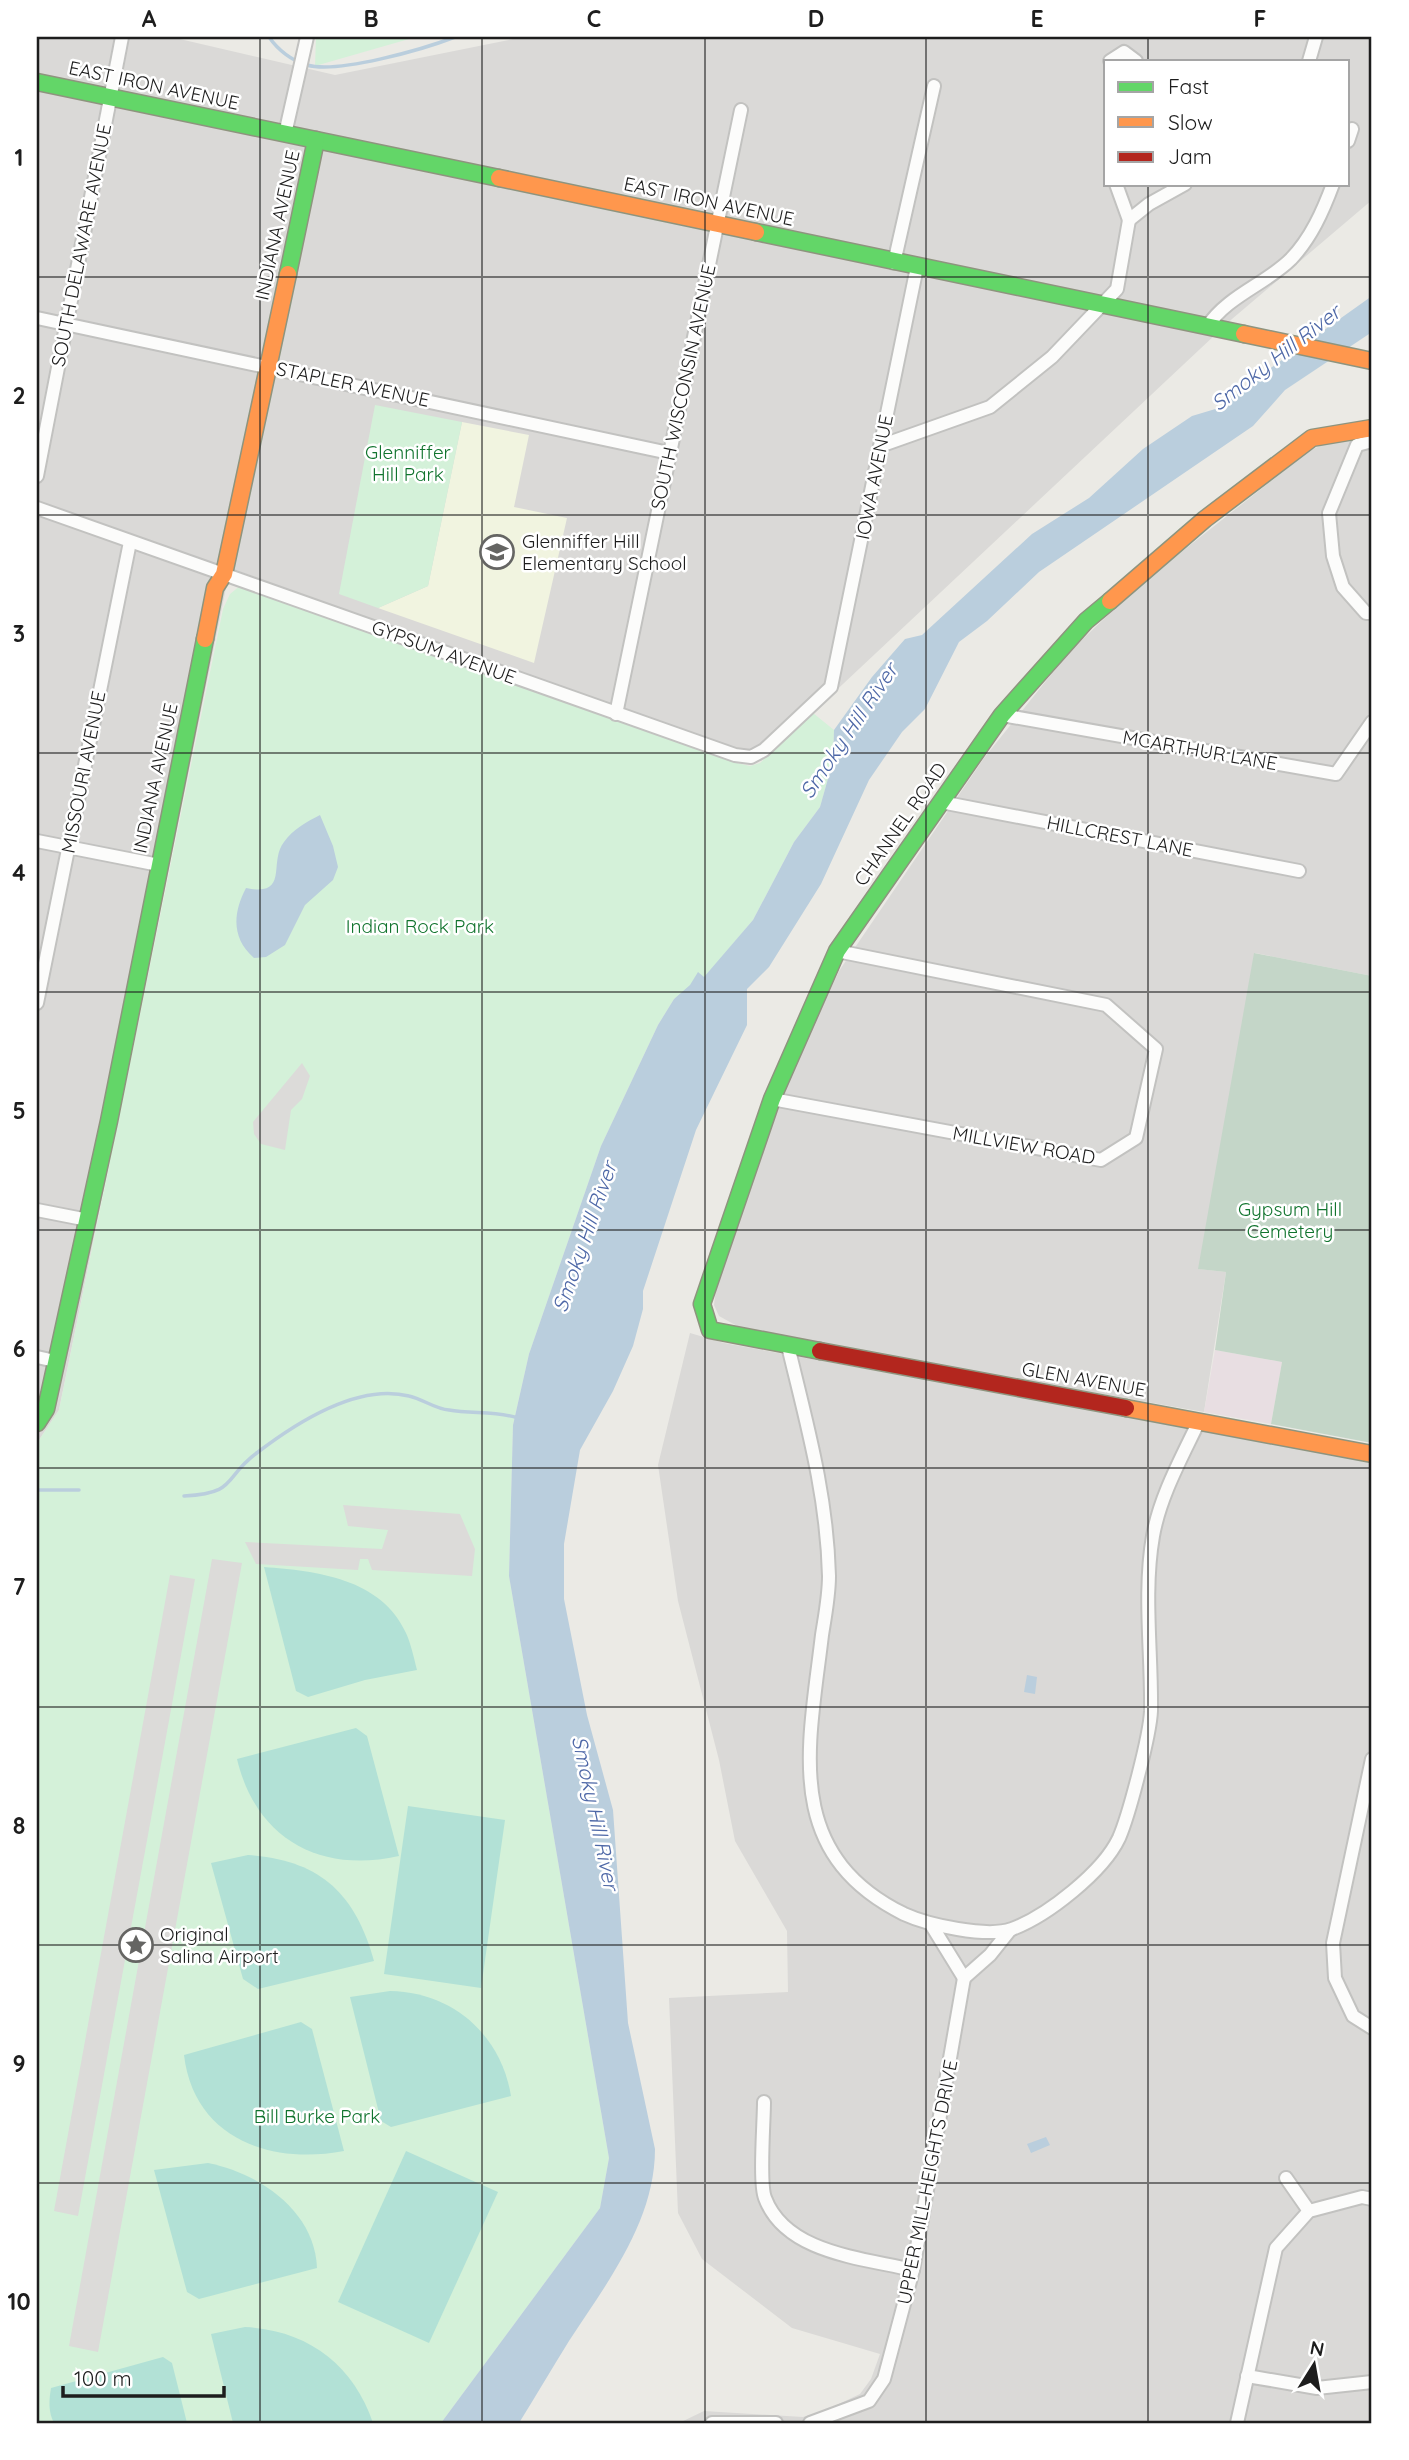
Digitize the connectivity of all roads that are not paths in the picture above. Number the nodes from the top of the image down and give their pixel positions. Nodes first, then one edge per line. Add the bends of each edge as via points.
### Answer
1 (122, 37) edge
2 (307, 37) edge
3 (1316, 37) edge
4 (1111, 60) edge
5 (1135, 60) edge
6 (1310, 60) edge
7 (37, 82) edge
8 (934, 86) dead end
9 (111, 97) junction
10 (741, 110) dead end
11 (285, 134) junction
12 (316, 140) junction
13 (1117, 186) edge
14 (1181, 186) edge
15 (1332, 186) edge
16 (1129, 220) junction
17 (718, 225) junction
18 (894, 263) junction
19 (916, 267) junction
20 (1102, 305) junction
21 (37, 318) edge
22 (64, 324) junction
23 (1207, 327) junction
24 (1372, 361) edge
25 (269, 366) junction
26 (1372, 428) edge
27 (1372, 441) edge
28 (880, 446) junction
29 (669, 453) junction
30 (37, 476) edge
31 (37, 508) edge
32 (130, 542) junction
33 (224, 574) junction
34 (1372, 612) edge
35 (831, 687) joint
36 (617, 714) junction
37 (1002, 715) junction
38 (1372, 722) edge
39 (941, 802) junction
40 (37, 841) edge
41 (68, 847) junction
42 (159, 865) junction
43 (1300, 871) dead end
44 (837, 951) junction
45 (37, 1003) edge
46 (772, 1099) junction
47 (37, 1210) edge
48 (88, 1220) junction
49 (788, 1346) junction
50 (37, 1357) edge
51 (55, 1361) junction
52 (1199, 1421) junction
53 (37, 1423) edge
54 (1372, 1454) edge
55 (1372, 1759) edge
56 (932, 1926) junction
57 (1010, 1930) junction
58 (964, 1978) junction
59 (1372, 2028) edge
60 (764, 2102) dead end
61 (1286, 2179) dead end
62 (1372, 2199) edge
63 (1309, 2211) junction
64 (913, 2270) junction
65 (1247, 2376) junction
66 (1372, 2382) edge
67 (712, 2423) edge
68 (776, 2423) edge
69 (810, 2423) edge
70 (1237, 2423) edge

1 - 9 street, SOUTH DELAWARE AVENUE
2 - 11 street
3 - 6 street
4 - 5 street via 1124,52
7 - 9 street, EAST IRON AVENUE
8 - 18 street
9 - 11 street, EAST IRON AVENUE
9 - 22 street, SOUTH DELAWARE AVENUE
10 - 17 street, SOUTH WISCONSIN AVENUE
11 - 12 street, EAST IRON AVENUE
12 - 17 street, EAST IRON AVENUE
12 - 25 street, INDIANA AVENUE
13 - 16 street
14 - 16 street
15 - 23 street via 1321,217 1291,259 1216,314
16 - 20 street via 1117,289
17 - 18 street, EAST IRON AVENUE
17 - 29 street, SOUTH WISCONSIN AVENUE
18 - 19 street, EAST IRON AVENUE
19 - 20 street, EAST IRON AVENUE
19 - 28 street, IOWA AVENUE
20 - 23 street, EAST IRON AVENUE
20 - 28 street via 1052,357 990,407
21 - 22 street, STAPLER AVENUE
22 - 25 street, STAPLER AVENUE
22 - 30 street, SOUTH DELAWARE AVENUE
23 - 24 street, EAST IRON AVENUE
25 - 29 street, STAPLER AVENUE
25 - 33 street, INDIANA AVENUE
26 - 37 street, CHANNEL ROAD via 1311,438 1205,519 1086,621
27 - 34 street via 1357,445 1329,513 1333,556 1343,587 1366,613
28 - 35 street, IOWA AVENUE
29 - 36 street, SOUTH WISCONSIN AVENUE
31 - 32 street, GYPSUM AVENUE
32 - 33 street, GYPSUM AVENUE
32 - 41 street, MISSOURI AVENUE
33 - 36 street, GYPSUM AVENUE
33 - 42 street, INDIANA AVENUE via 215,588
35 - 36 street, GYPSUM AVENUE via 751,757
37 - 38 street, MCARTHUR LANE via 1336,774
37 - 39 street, CHANNEL ROAD
39 - 43 street, HILLCREST LANE
39 - 44 street, CHANNEL ROAD
40 - 41 street
41 - 42 street
41 - 45 street, MISSOURI AVENUE
42 - 48 street, INDIANA AVENUE
44 - 46 street, CHANNEL ROAD
44 - 46 street, MILLVIEW ROAD via 1106,1005 1156,1049 1136,1138 1101,1160
46 - 49 street, CHANNEL ROAD via 702,1304 710,1330
47 - 48 street
48 - 51 street, INDIANA AVENUE
49 - 52 street, GLEN AVENUE
49 - 56 street via 825,1503 829,1580 807,1774 813,1804 829,1847 852,1878 877,1899
50 - 51 street
51 - 53 street, INDIANA AVENUE via 46,1409
52 - 54 street, GLEN AVENUE
52 - 57 street via 1162,1502 1153,1535 1149,1576 1151,1716 1119,1839 1085,1882
55 - 59 street via 1333,1943 1335,1979 1353,2016
56 - 57 street
56 - 58 street
57 - 58 street
58 - 64 street, UPPER MILL HEIGHTS DRIVE
60 - 64 street via 764,2197 782,2224 805,2243
61 - 63 street
62 - 63 street via 1362,2197
63 - 65 street via 1276,2248
64 - 69 street, UPPER MILL HEIGHTS DRIVE via 884,2379 869,2401
65 - 66 street via 1317,2388
65 - 70 street
67 - 68 street

